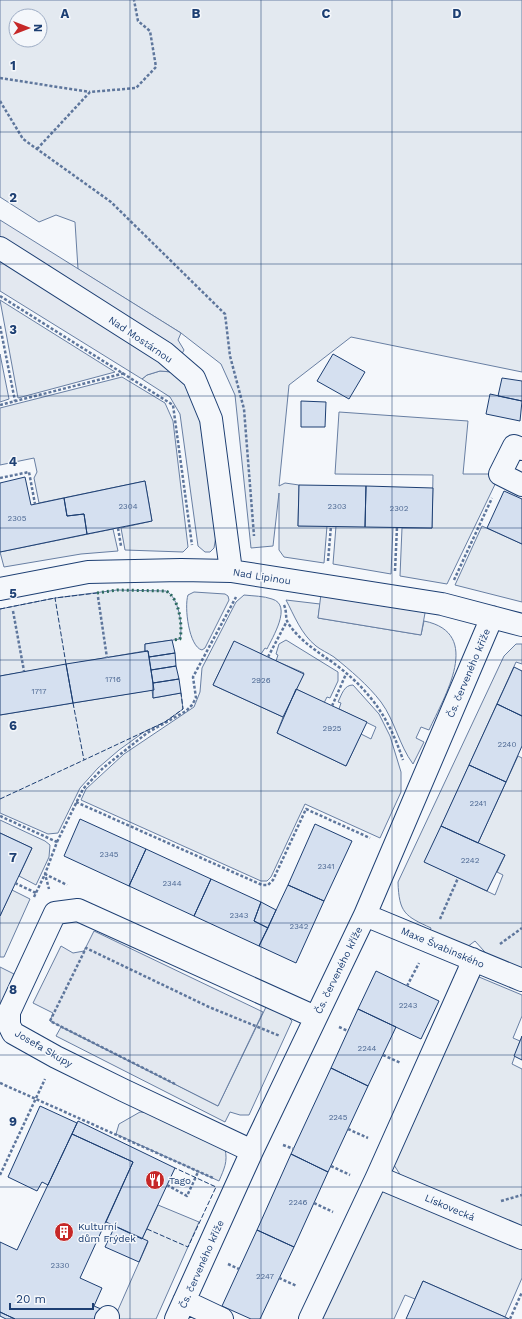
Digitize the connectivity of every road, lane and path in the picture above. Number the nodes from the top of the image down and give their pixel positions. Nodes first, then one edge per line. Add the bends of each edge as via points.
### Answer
1 (134, 0) edge
2 (0, 78) edge
3 (90, 92) junction
4 (0, 102) edge
5 (37, 149) junction
6 (0, 248) edge
7 (0, 326) edge
8 (125, 374) dead end
9 (15, 402) junction
10 (0, 405) edge
11 (514, 461) edge
12 (0, 478) edge
13 (522, 485) edge
14 (35, 504) dead end
15 (331, 526) dead end
16 (397, 527) dead end
17 (118, 528) dead end
18 (255, 543) dead end
19 (122, 548) dead end
20 (327, 568) dead end
21 (231, 571) junction
22 (395, 572) dead end
23 (239, 592) dead end
24 (97, 593) dead end
25 (6, 597) edge
26 (282, 602) dead end
27 (442, 604) junction
28 (492, 617) junction
29 (287, 621) junction
30 (522, 625) edge
31 (268, 657) dead end
32 (107, 658) dead end
33 (24, 672) dead end
34 (346, 674) junction
35 (332, 706) dead end
36 (405, 767) dead end
37 (76, 802) junction
38 (0, 816) edge
39 (375, 840) dead end
40 (57, 842) junction
41 (45, 874) junction
42 (15, 883) dead end
43 (73, 888) dead end
44 (36, 894) junction
45 (33, 900) dead end
46 (55, 913) junction
47 (365, 915) junction
48 (472, 959) junction
49 (522, 980) edge
50 (315, 1017) junction
51 (284, 1038) dead end
52 (56, 1057) junction
53 (0, 1083) edge
54 (175, 1084) dead end
55 (34, 1100) junction
56 (252, 1151) junction
57 (198, 1172) junction
58 (0, 1175) edge
59 (377, 1177) junction
60 (219, 1181) dead end
61 (167, 1186) dead end
62 (522, 1238) edge
63 (522, 1292) edge
64 (180, 1310) edge
65 (222, 1319) edge
66 (310, 1319) edge
67 (510, 1319) edge

1 - 3 path via 138,21 150,31 156,67 136,88
2 - 3 path
3 - 5 path
4 - 5 path via 23,139
5 - 18 path via 111,202 225,314 230,356 244,409
6 - 21 street, Nad Mostárnou via 165,353 194,378 211,419
7 - 9 path
8 - 9 path
9 - 10 path
11 - 13 street
11 - 27 path
12 - 14 path via 28,472
15 - 20 path
16 - 22 path
17 - 19 path
21 - 25 street, Nad Lipinou via 88,572
21 - 27 street, Nad Lipinou
23 - 37 path via 193,677 196,698 192,704 186,711 147,733 103,768 83,789
24 - 32 path
25 - 33 path
26 - 29 path via 286,609
27 - 28 street, Nad Lipinou
28 - 30 street, Nad Lipinou
28 - 47 street, Čs. červeného kříže
29 - 31 path
29 - 34 path via 311,649
34 - 35 path
34 - 36 path via 377,704 387,720
37 - 39 path via 262,885 268,885 273,880 306,808
37 - 40 path
38 - 40 path
40 - 41 path
41 - 43 path
41 - 44 path
41 - 46 path
42 - 44 path
44 - 45 path
46 - 50 street via 78,910
46 - 52 street, Josefa Skupy via 9,1012 9,1025 13,1033
47 - 48 street, Maxe Švabinského
47 - 50 street, Čs. červeného kříže
48 - 49 street, Maxe Švabinského
48 - 59 street
50 - 56 street, Čs. červeného kříže
51 - 54 path via 209,1007 86,948 50,1021
52 - 55 path
52 - 56 street, Josefa Skupy
53 - 55 path
55 - 57 path
55 - 58 path
56 - 64 street, Čs. červeného kříže
57 - 60 path
57 - 61 path via 187,1196
59 - 62 street, Lískovecká
59 - 66 street
63 - 67 path
64 - 65 street

